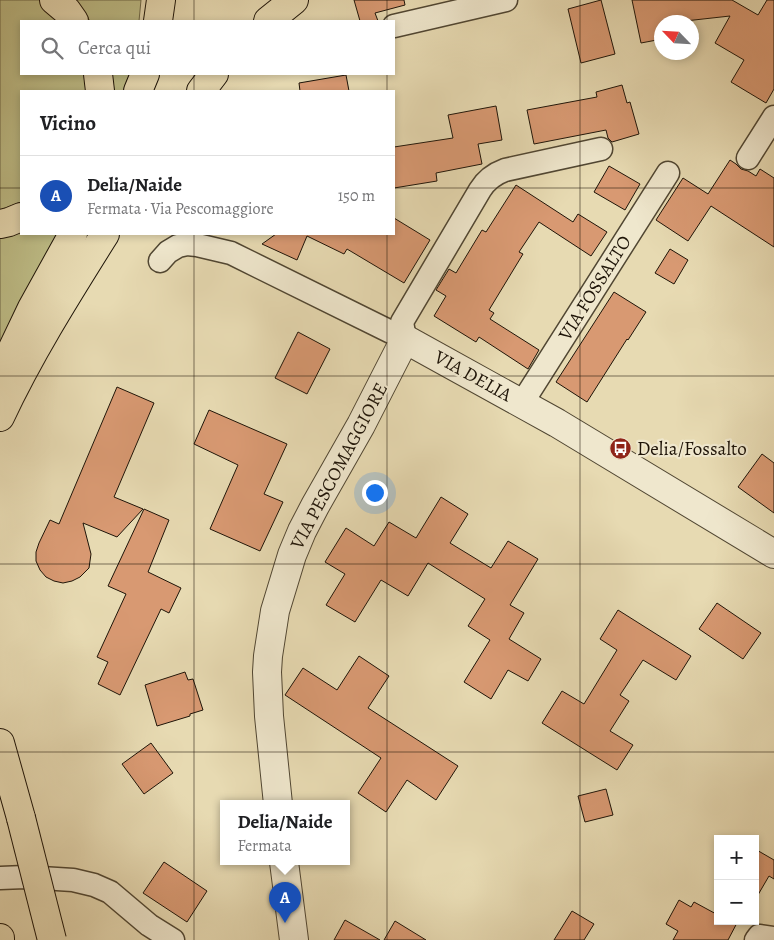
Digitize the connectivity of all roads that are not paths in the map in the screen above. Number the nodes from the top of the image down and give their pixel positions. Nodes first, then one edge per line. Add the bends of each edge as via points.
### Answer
1 (54, 0) edge
2 (161, 0) edge
3 (294, 0) edge
4 (506, 0) edge
5 (73, 20) edge
6 (158, 20) edge
7 (269, 20) edge
8 (395, 26) edge
9 (98, 75) edge
10 (144, 75) edge
11 (213, 75) edge
12 (100, 90) edge
13 (138, 90) edge
14 (202, 90) edge
15 (774, 117) edge
16 (601, 149) dead end
17 (748, 158) dead end
18 (668, 173) dead end
19 (20, 217) edge
20 (0, 224) edge
21 (72, 235) edge
22 (104, 235) edge
23 (160, 261) dead end
24 (405, 339) junction
25 (0, 375) edge
26 (522, 404) junction
27 (0, 417) edge
28 (774, 554) edge
29 (0, 728) edge
30 (0, 743) edge
31 (8, 769) junction
32 (278, 800) edge
33 (284, 865) edge
34 (0, 878) edge
35 (774, 938) edge
36 (52, 940) edge
37 (173, 940) edge
38 (294, 940) edge
39 (756, 940) edge

1 - 5 highway
2 - 6 highway
3 - 7 highway
4 - 8 street
9 - 12 highway
10 - 13 highway
11 - 14 highway
15 - 17 street
16 - 24 street via 505,170 489,179 402,322
18 - 26 street, VIA FOSSALTO
19 - 20 highway
21 - 25 highway
22 - 27 highway via 53,318
23 - 24 street, VIA DELIA via 168,252 187,244 230,253
24 - 26 street, VIA DELIA
24 - 32 street, VIA PESCOMAGGIORE via 302,531 275,611 267,680
26 - 28 street, VIA DELIA
29 - 31 highway
30 - 31 highway
31 - 36 highway, bridge
33 - 38 street
34 - 37 street via 73,880 94,885 110,892 149,925
35 - 39 street via 760,936

